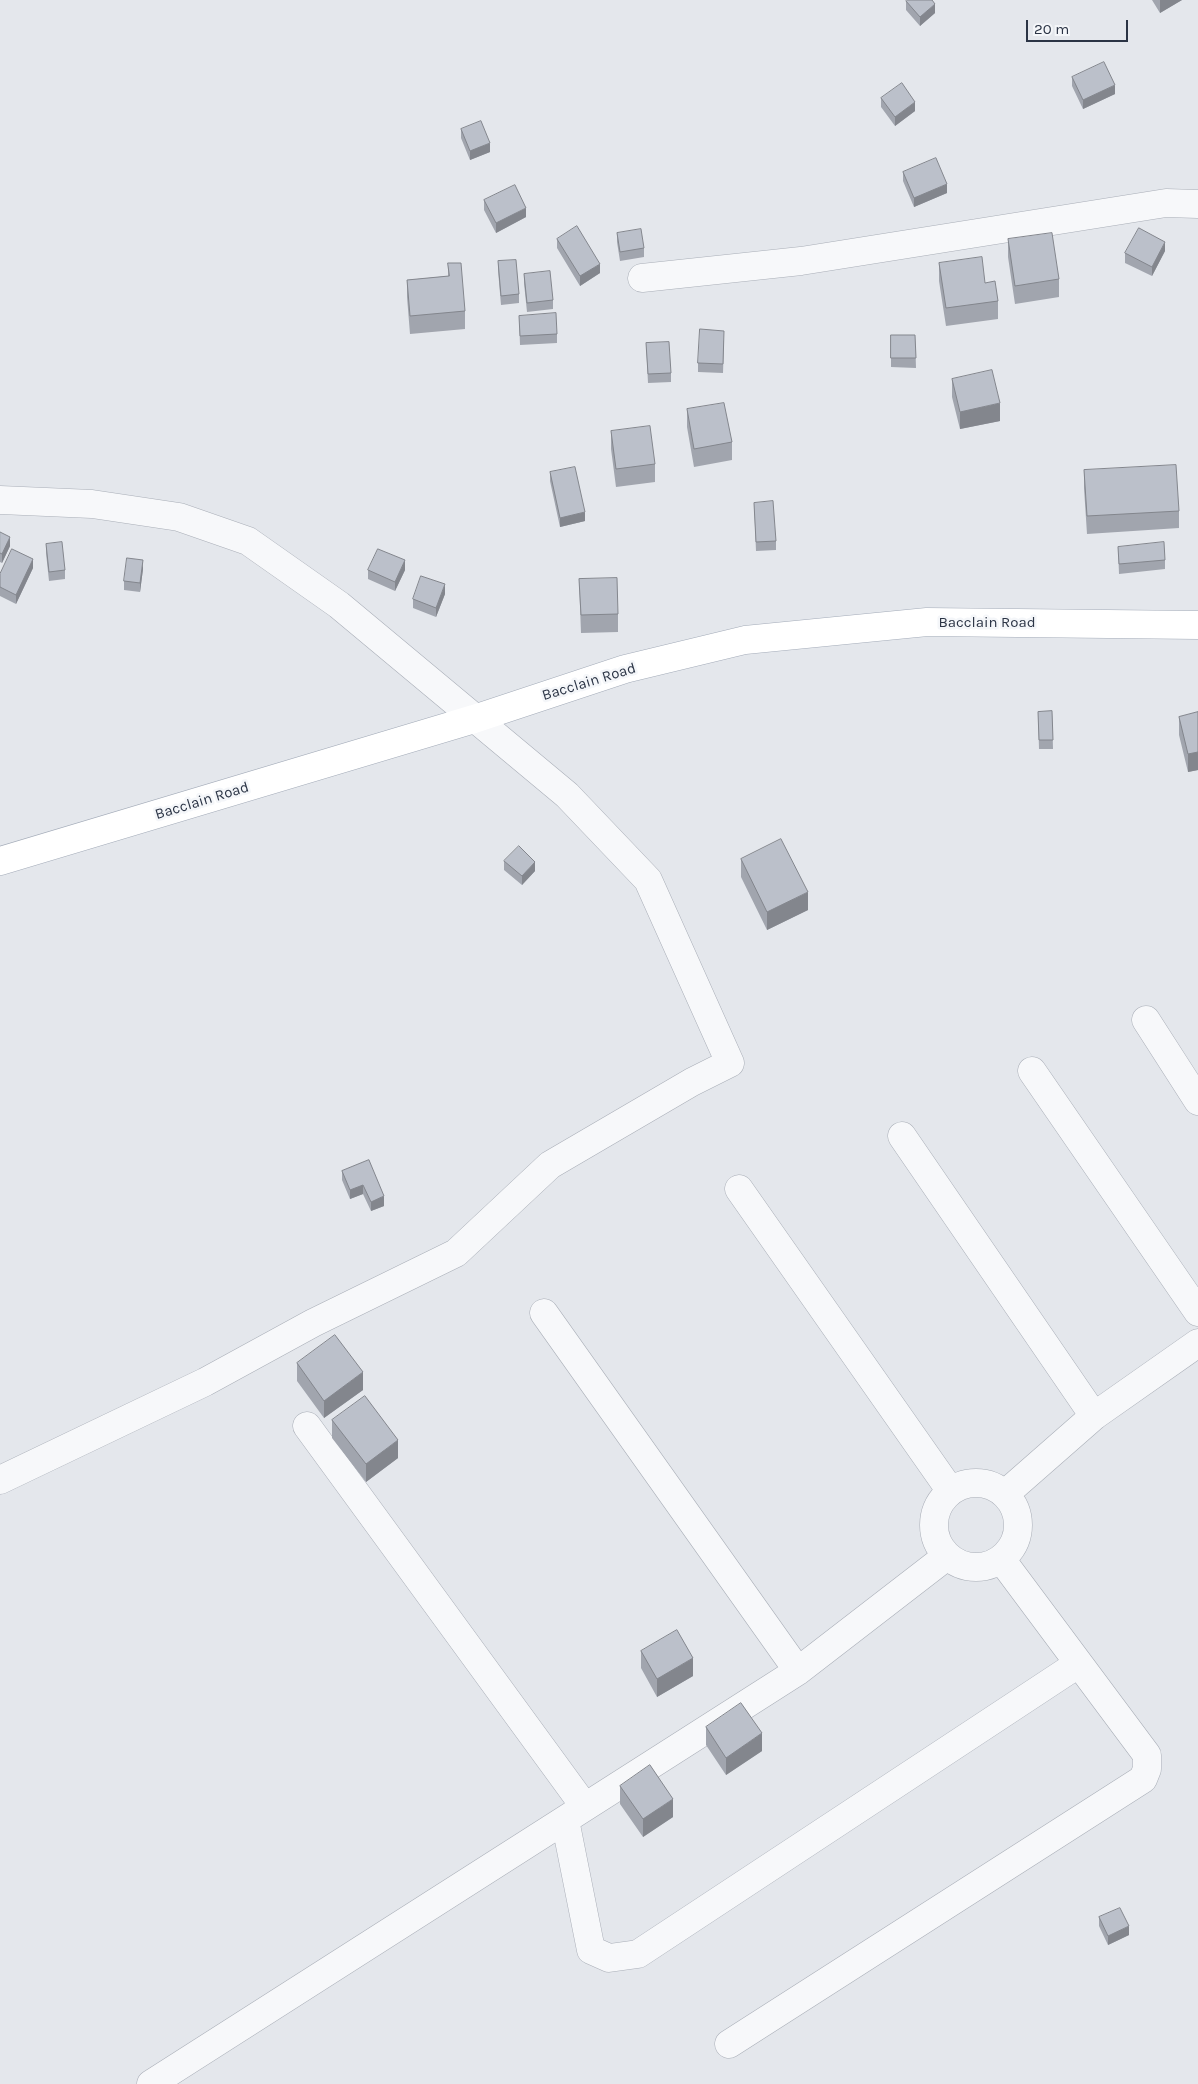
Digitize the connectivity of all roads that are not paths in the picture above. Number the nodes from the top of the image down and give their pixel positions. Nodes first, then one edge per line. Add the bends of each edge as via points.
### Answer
1 (1198, 204) edge
2 (642, 278) dead end
3 (0, 500) edge
4 (1198, 624) edge
5 (474, 719) junction
6 (0, 861) edge
7 (1146, 1020) dead end
8 (1032, 1071) dead end
9 (1198, 1101) edge
10 (902, 1136) dead end
11 (740, 1189) dead end
12 (1198, 1312) edge
13 (544, 1313) dead end
14 (1198, 1343) edge
15 (1094, 1416) junction
16 (307, 1426) dead end
17 (0, 1480) edge
18 (950, 1490) junction
19 (1005, 1494) junction
20 (947, 1556) junction
21 (1001, 1559) junction
22 (1078, 1664) junction
23 (798, 1671) junction
24 (575, 1813) junction
25 (729, 2044) dead end
26 (151, 2084) edge

1 - 2 street via 1166,203 801,261
3 - 5 street via 92,504 179,518 248,541 339,605
4 - 5 main road, Bacclain Road via 927,622 745,640 625,669
5 - 6 main road, Bacclain Road
5 - 17 street via 567,795 648,880 730,1063 550,1165 456,1253 313,1323 205,1382
7 - 9 street
8 - 12 street
10 - 15 street
11 - 18 street
13 - 23 street
14 - 15 street
15 - 19 street
16 - 24 street
18 - 19 street via 963,1483 978,1482 993,1485
18 - 20 street via 934,1515 933,1530
19 - 21 street via 1014,1505 1018,1535
20 - 21 street via 973,1568 988,1566
20 - 23 street
21 - 22 street
22 - 24 street via 638,1954 609,1958 591,1950
22 - 25 street via 1147,1755 1147,1768 1142,1780
23 - 24 street
24 - 26 street

